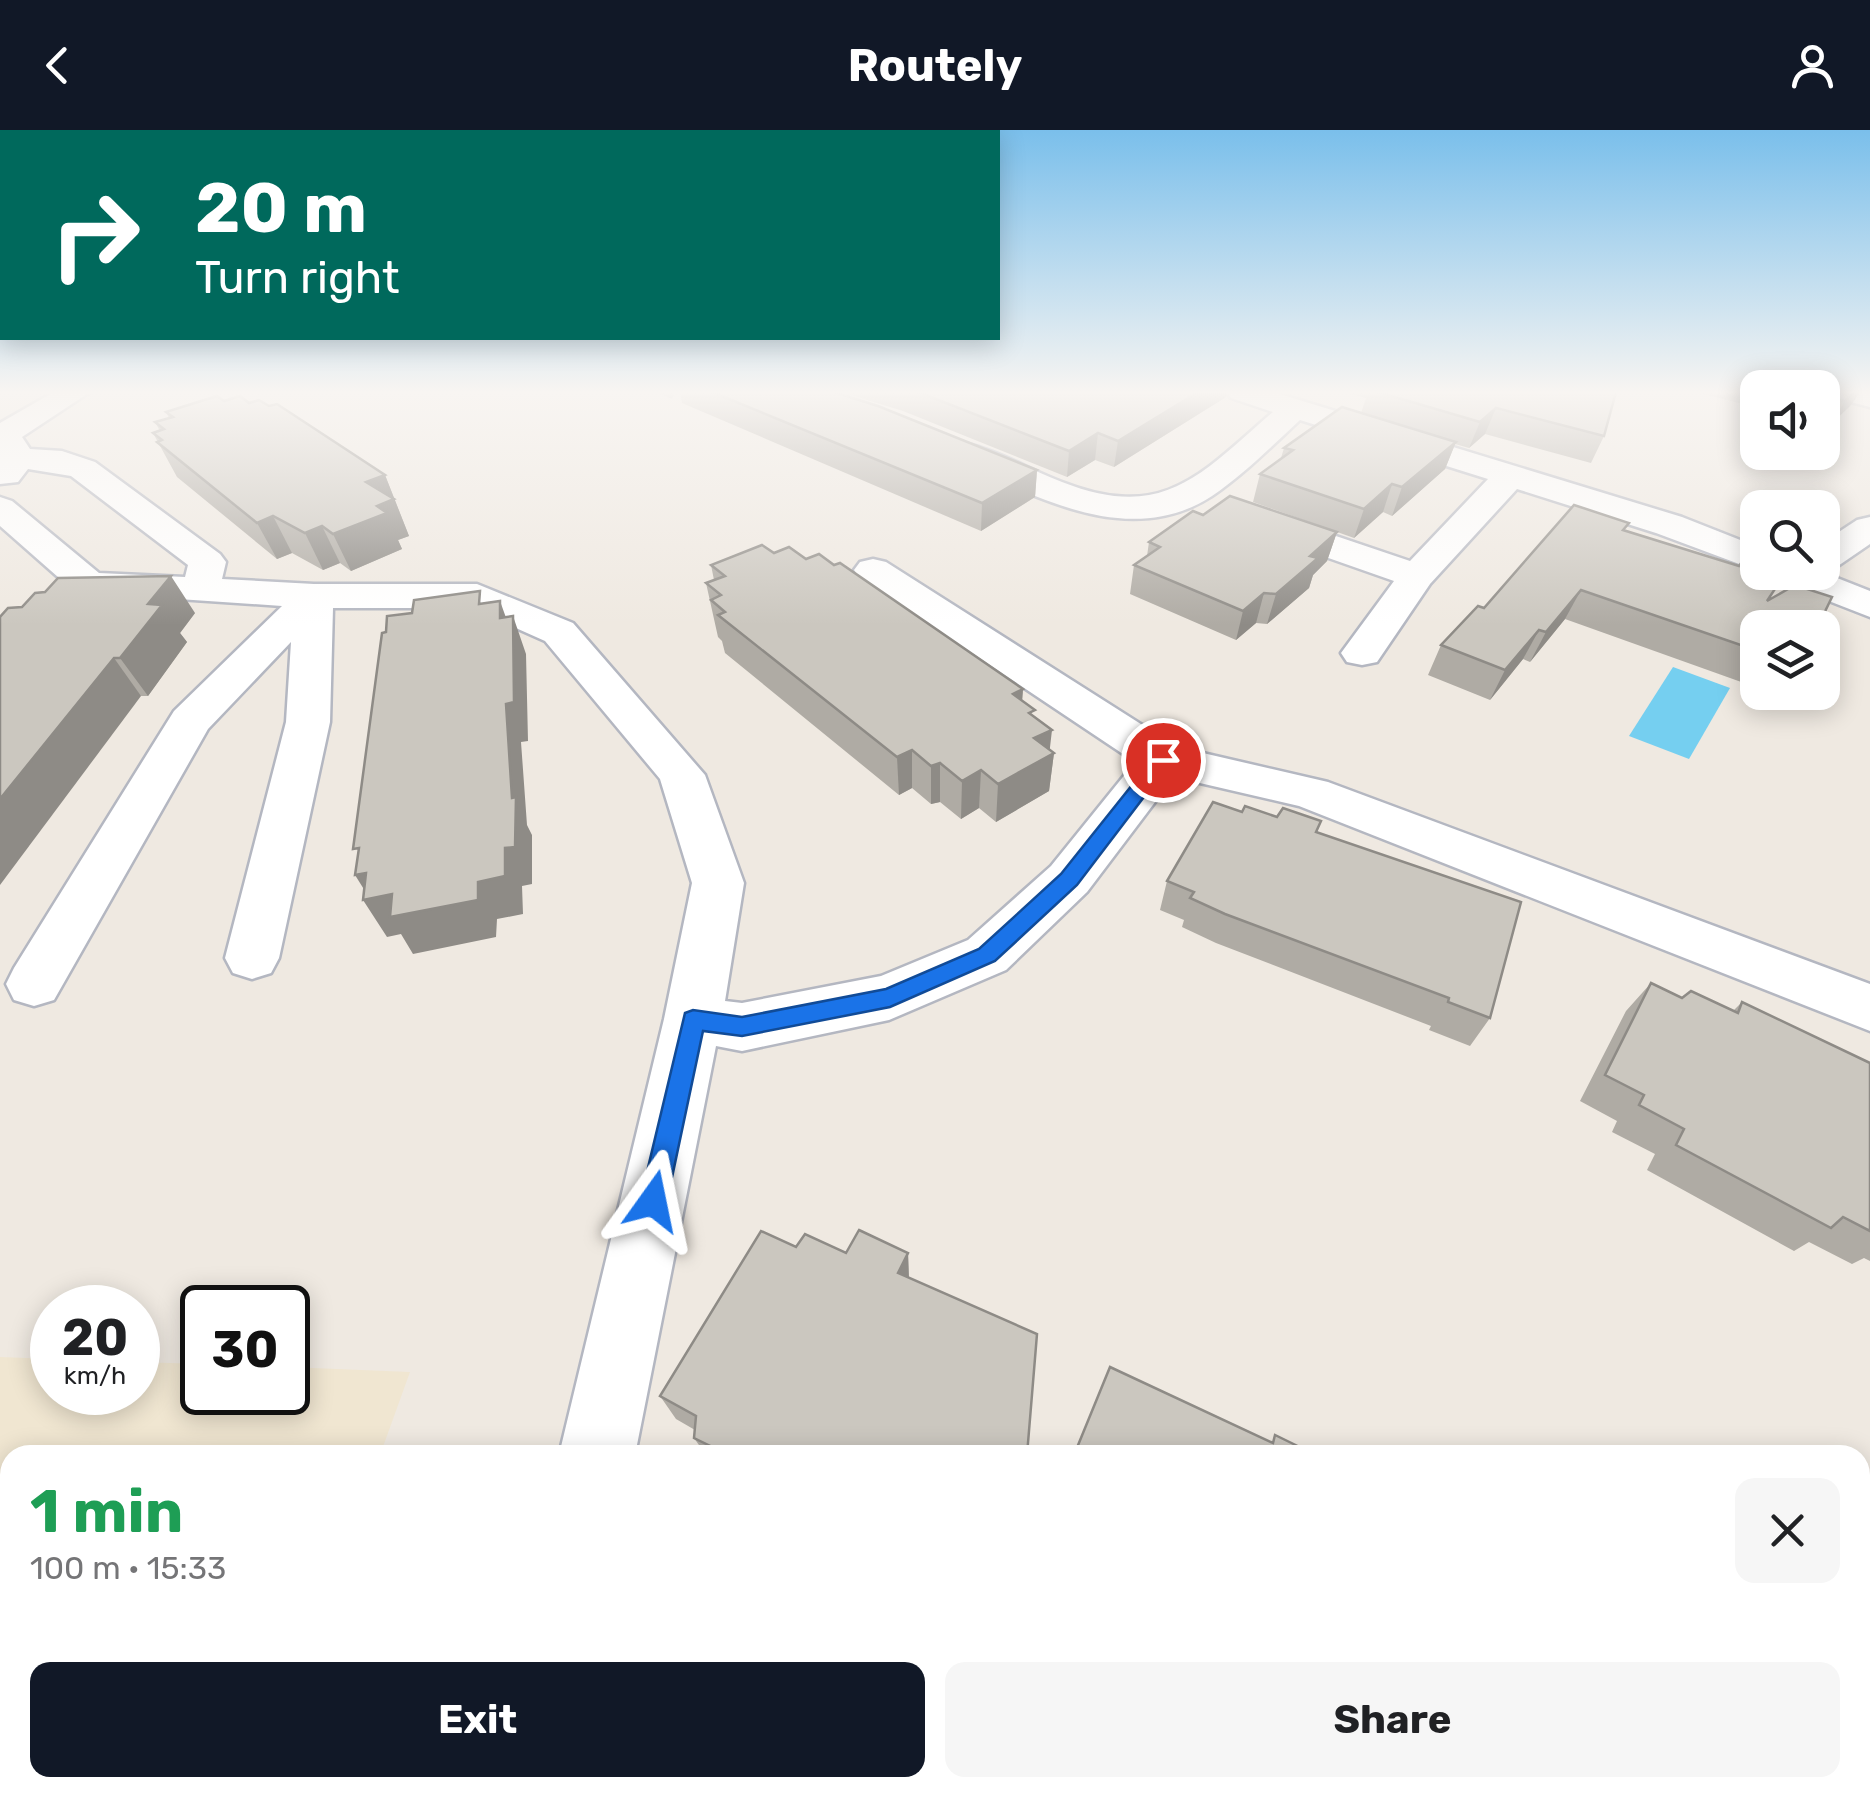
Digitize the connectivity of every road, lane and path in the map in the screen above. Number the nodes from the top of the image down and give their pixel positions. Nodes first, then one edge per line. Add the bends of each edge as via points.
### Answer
1 (84, 470) edge
2 (1007, 470) edge
3 (1221, 470) edge
4 (1491, 470) edge
5 (1511, 476) junction
6 (1189, 496) junction
7 (0, 508) edge
8 (1870, 528) edge
9 (1840, 547) edge
10 (1740, 553) edge
11 (873, 570) dead end
12 (1417, 576) junction
13 (1840, 589) edge
14 (196, 590) junction
15 (314, 596) junction
16 (1870, 605) edge
17 (1362, 653) dead end
18 (1163, 760) junction
19 (252, 958) dead end
20 (34, 984) dead end
21 (1870, 1008) edge
22 (693, 1020) junction
23 (599, 1445) edge

1 - 14 street via 208,566
2 - 6 street via 1096,506 1148,511
3 - 6 street
4 - 5 street
5 - 10 street
5 - 12 street
6 - 12 street
7 - 14 street via 74,593
8 - 9 street
11 - 18 street
12 - 17 street
13 - 16 street
14 - 15 street
15 - 19 street via 308,722
15 - 20 street via 190,721
15 - 22 street via 477,596 559,632 682,775 718,884
18 - 21 street via 1311,793
18 - 22 street via 1069,880 987,955 890,998 742,1026
22 - 23 street

